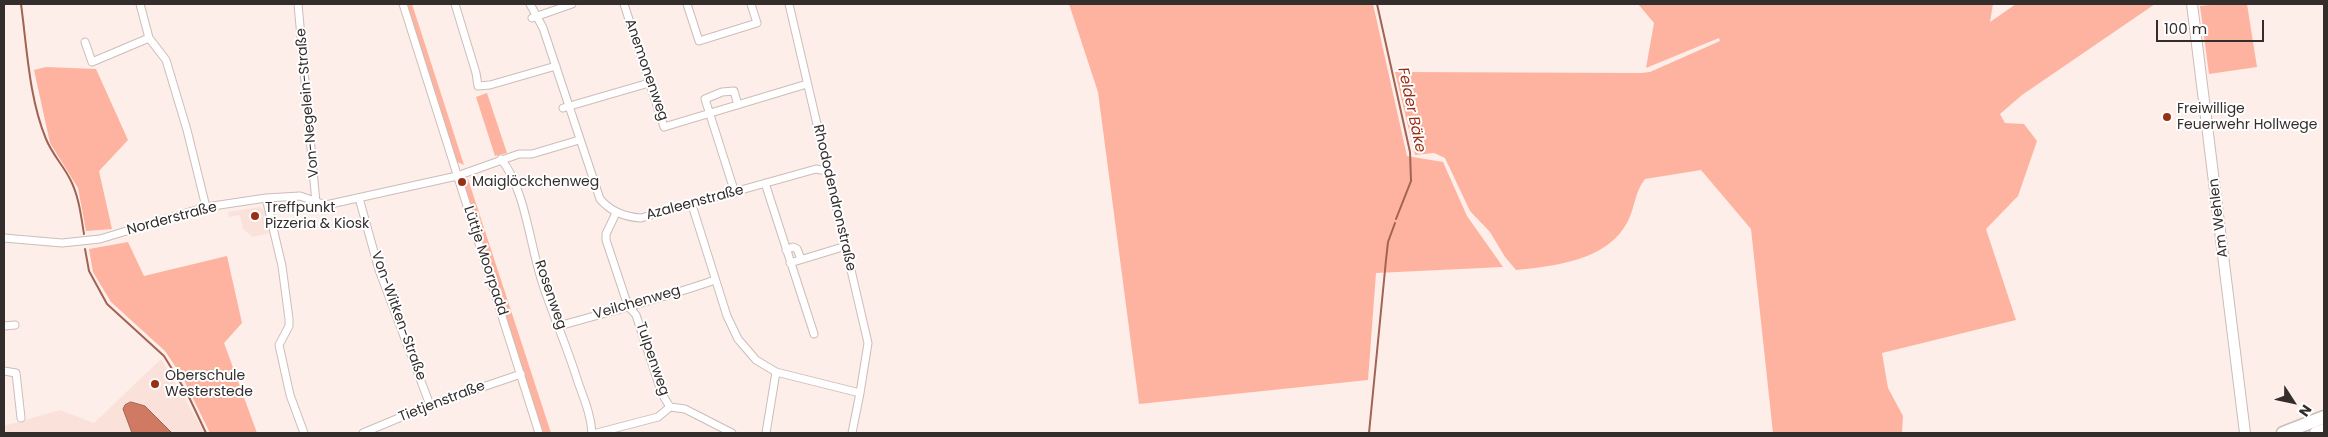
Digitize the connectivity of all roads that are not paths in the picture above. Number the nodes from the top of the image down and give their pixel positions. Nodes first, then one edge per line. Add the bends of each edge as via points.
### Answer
1 (140, 4) edge
2 (298, 4) edge
3 (403, 4) edge
4 (455, 4) edge
5 (530, 4) edge
6 (572, 4) edge
7 (624, 4) edge
8 (687, 4) edge
9 (751, 4) edge
10 (789, 4) edge
11 (2192, 4) edge
12 (535, 17) junction
13 (148, 38) junction
14 (86, 42) dead end
15 (556, 66) junction
16 (649, 83) junction
17 (807, 84) junction
18 (738, 105) junction
19 (565, 107) junction
20 (710, 113) junction
21 (579, 140) junction
22 (501, 159) junction
23 (821, 170) dead end
24 (457, 176) junction
25 (765, 183) junction
26 (735, 193) junction
27 (266, 198) junction
28 (359, 198) junction
29 (316, 203) junction
30 (692, 205) junction
31 (206, 207) junction
32 (616, 212) junction
33 (4, 238) edge
34 (846, 246) junction
35 (786, 250) junction
36 (801, 259) junction
37 (790, 263) junction
38 (715, 280) junction
39 (628, 306) junction
40 (15, 325) dead end
41 (4, 326) edge
42 (559, 326) junction
43 (814, 334) dead end
44 (4, 371) edge
45 (776, 372) junction
46 (521, 374) junction
47 (860, 393) junction
48 (430, 405) junction
49 (670, 407) junction
50 (2324, 417) edge
51 (21, 418) dead end
52 (2324, 430) edge
53 (304, 433) edge
54 (363, 433) edge
55 (539, 433) edge
56 (592, 433) edge
57 (597, 433) edge
58 (732, 433) edge
59 (766, 433) edge
60 (852, 433) edge
61 (2245, 433) edge
62 (2283, 433) edge
63 (2316, 433) edge

1 - 13 street
2 - 29 street, Von-Negelein-Straße
3 - 24 street, Lüttje Moorpadd
4 - 15 street via 478,86
5 - 12 street, Azaleenstraße
6 - 12 street
7 - 16 street, Anemonenweg
8 - 9 street via 699,41 757,23
10 - 17 street, Rhododendronstraße
11 - 61 street, Am Wehlen
12 - 15 street, Azaleenstraße
13 - 14 street via 92,62
13 - 31 street via 166,60
15 - 19 street, Azaleenstraße
16 - 19 street
16 - 20 street, Anemonenweg via 664,127
17 - 18 street
17 - 34 street, Rhododendronstraße
18 - 20 street
18 - 20 street via 734,91 722,92 705,99
19 - 21 street, Azaleenstraße
20 - 26 street
21 - 22 street
21 - 32 street, Azaleenstraße via 600,199
22 - 24 street
22 - 42 street, Rosenweg via 509,168 543,284
23 - 25 street, Azaleenstraße
24 - 28 street, Norderstraße
24 - 46 street, Lüttje Moorpadd
25 - 26 street, Azaleenstraße
25 - 35 street
26 - 30 street, Azaleenstraße
27 - 29 street, Norderstraße via 300,196
27 - 31 street, Norderstraße
27 - 53 street via 282,266 289,319 289,326 279,345 290,395
28 - 29 street, Norderstraße via 326,205
28 - 48 street, Von-Witken-Straße via 379,270
30 - 32 street, Azaleenstraße via 641,218
30 - 38 street
31 - 33 street, Norderstraße via 76,243
32 - 39 street, Tulpenweg via 606,240
34 - 36 street
34 - 47 street, Rhododendronstraße via 868,343
35 - 36 street via 798,249
35 - 37 street
36 - 37 street
37 - 43 street
38 - 39 street, Veilchenweg via 644,304
38 - 45 street via 738,339 756,360
39 - 42 street, Veilchenweg
39 - 49 street, Tulpenweg via 636,314 662,394
40 - 41 street
42 - 56 street, Rosenweg via 591,420
44 - 51 street via 16,373
45 - 47 street
45 - 59 street
46 - 48 street, Tietjenstraße
46 - 55 street, Lüttje Moorpadd
47 - 60 street, Rhododendronstraße
48 - 54 street, Tietjenstraße
49 - 57 street via 658,417
49 - 58 street, Tulpenweg via 685,409
50 - 62 highway
52 - 63 highway

